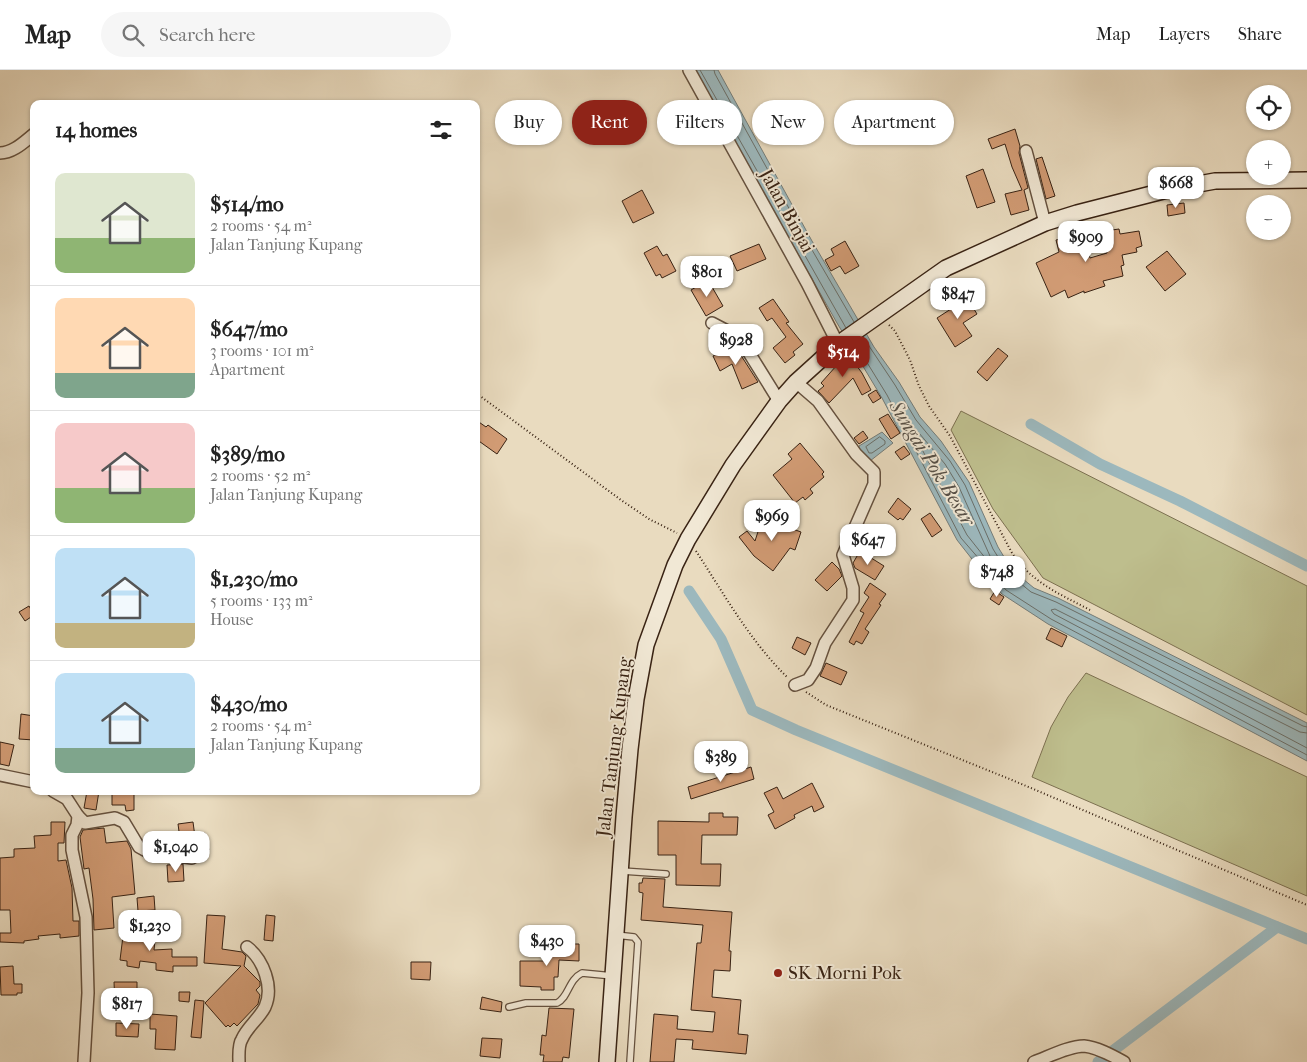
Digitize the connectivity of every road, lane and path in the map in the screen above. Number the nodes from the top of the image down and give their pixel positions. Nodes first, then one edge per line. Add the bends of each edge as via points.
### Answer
1 (689, 70) edge
2 (30, 138) edge
3 (1026, 151) dead end
4 (0, 153) edge
5 (1307, 180) edge
6 (1045, 223) junction
7 (873, 318) junction
8 (712, 323) dead end
9 (838, 344) junction
10 (796, 382) junction
11 (480, 396) edge
12 (779, 401) junction
13 (688, 539) junction
14 (1090, 610) dead end
15 (795, 685) junction
16 (0, 775) edge
17 (30, 781) edge
18 (60, 795) edge
19 (78, 816) junction
20 (192, 858) dead end
21 (620, 871) junction
22 (666, 874) dead end
23 (1307, 905) edge
24 (616, 935) junction
25 (247, 947) dead end
26 (613, 976) junction
27 (509, 1007) dead end
28 (1121, 1060) edge
29 (84, 1062) edge
30 (239, 1062) edge
31 (607, 1062) edge
32 (630, 1062) edge
33 (1034, 1062) edge

1 - 9 street, Jalan Binjai
2 - 4 street via 22,145
3 - 6 street
5 - 6 main road, Jalan Tanjung Kupang via 1215,181 1171,189
6 - 7 main road, Jalan Tanjung Kupang via 946,268
7 - 9 main road, Jalan Tanjung Kupang
7 - 14 path via 894,331 929,406 950,436 1021,567 1039,583
8 - 12 street via 734,334 743,343
9 - 10 main road, Jalan Tanjung Kupang
10 - 12 main road, Jalan Tanjung Kupang
10 - 15 street via 818,401 875,477 843,555 853,588 853,600 825,642 808,680
11 - 13 path via 628,505
12 - 13 main road, Jalan Tanjung Kupang via 733,465
13 - 15 path via 770,661
13 - 21 main road, Jalan Tanjung Kupang via 675,565 646,645 630,749
15 - 23 path via 826,705
16 - 17 street
18 - 19 street via 67,799
19 - 20 street via 85,823 115,818 124,822 139,847 148,852
19 - 29 street via 72,835 72,850 86,917 88,993
21 - 22 lane
21 - 24 main road, Jalan Tanjung Kupang
24 - 26 main road, Jalan Tanjung Kupang
24 - 32 lane via 631,936 638,942
25 - 30 street via 258,956 268,993 265,1007 240,1041
26 - 27 lane via 582,973 573,979 560,1002
26 - 31 main road, Jalan Tanjung Kupang
28 - 33 street via 1086,1046

